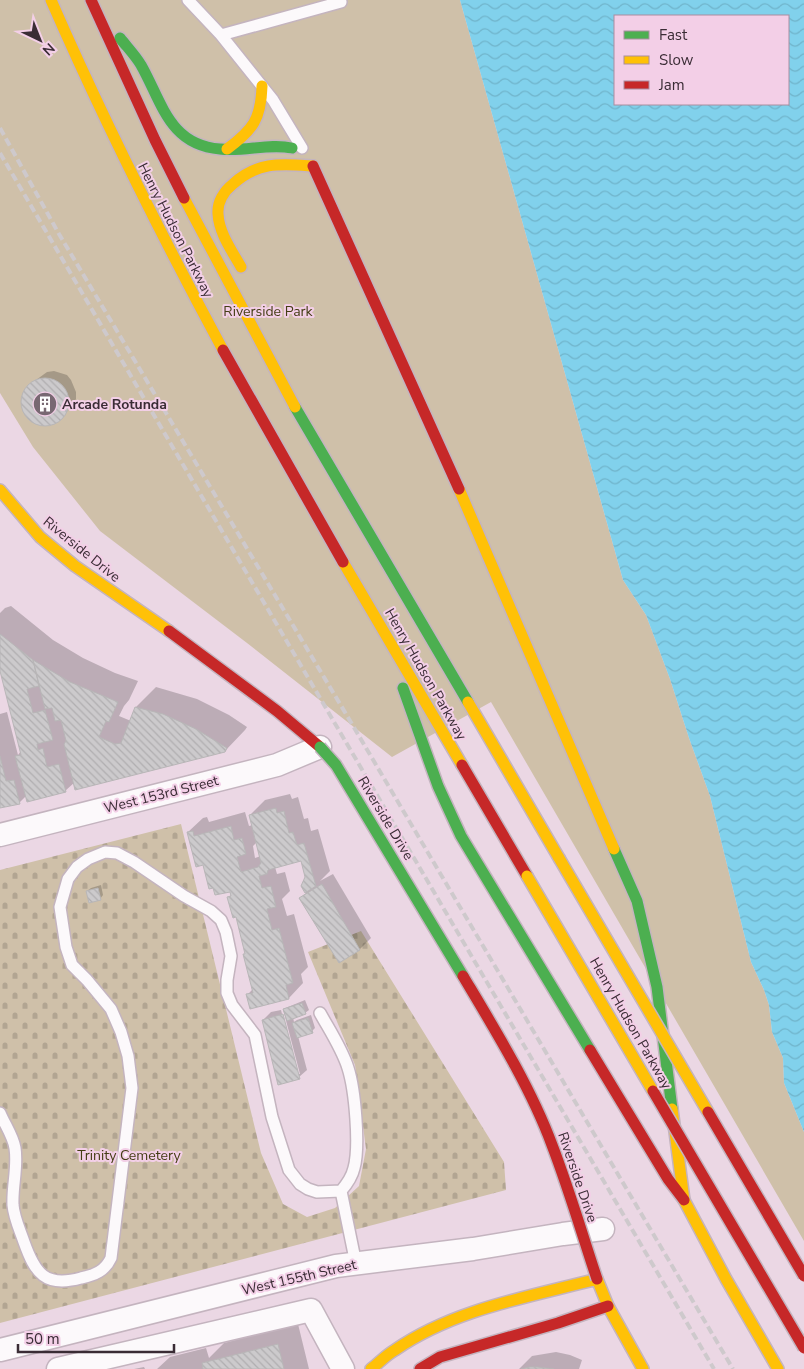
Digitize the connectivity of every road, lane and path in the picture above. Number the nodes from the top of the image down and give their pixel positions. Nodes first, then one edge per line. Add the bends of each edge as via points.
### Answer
1 (51, 0) edge
2 (188, 0) edge
3 (92, 1) edge
4 (340, 2) dead end
5 (221, 35) junction
6 (262, 86) junction
7 (227, 149) junction
8 (314, 166) junction
9 (246, 278) dead end
10 (275, 345) dead end
11 (299, 415) junction
12 (0, 490) edge
13 (383, 630) junction
14 (320, 748) junction
15 (0, 835) edge
16 (638, 901) junction
17 (656, 929) dead end
18 (320, 1013) dead end
19 (681, 1042) dead end
20 (687, 1101) dead end
21 (0, 1113) edge
22 (690, 1130) dead end
23 (693, 1159) junction
24 (341, 1191) junction
25 (684, 1200) junction
26 (603, 1229) dead end
27 (708, 1243) junction
28 (356, 1264) junction
29 (804, 1276) edge
30 (597, 1279) junction
31 (608, 1306) junction
32 (804, 1348) edge
33 (0, 1350) edge
34 (58, 1369) edge
35 (343, 1369) edge
36 (371, 1369) edge
37 (420, 1369) edge
38 (643, 1369) edge
39 (778, 1369) edge

1 - 13 main road, Henry Hudson Parkway via 91,92 194,298
2 - 5 lane
3 - 7 main road via 143,68 172,126 199,145
3 - 11 main road, Henry Hudson Parkway via 176,183
4 - 5 lane
5 - 6 lane
6 - 7 main road via 258,118 242,139
6 - 8 lane
7 - 8 main road via 283,146 302,152
8 - 9 main road via 263,165 250,170 227,188 220,201 220,224
8 - 16 main road via 480,536
10 - 11 main road
11 - 29 main road, Henry Hudson Parkway, bridge
12 - 14 main road, Riverside Drive via 40,537 75,566 248,690
13 - 23 main road, Henry Hudson Parkway, bridge
13 - 25 main road via 426,755 461,836 668,1179
14 - 15 street, West 153rd Street via 277,765
14 - 30 main road, Riverside Drive, bridge via 336,765 485,1014 533,1101 552,1144
16 - 17 main road
16 - 25 main road via 658,987
18 - 24 lane via 349,1070 353,1097 358,1149 354,1169
19 - 20 main road
21 - 24 lane via 13,1140 16,1161 13,1205 31,1261 49,1280 75,1280 101,1272 111,1258 132,1088 121,1032 111,1009 72,965 60,907 68,879 77,867 96,854 111,852 134,862 221,920 230,956 227,993 254,1035 272,1117 289,1170 308,1189
22 - 23 main road
23 - 27 main road
23 - 32 main road, Henry Hudson Parkway, bridge
24 - 28 lane
25 - 27 main road
26 - 28 street, West 155th Street
27 - 39 main road
28 - 33 street, West 155th Street via 336,1266
30 - 31 main road, Riverside Drive
30 - 36 main road via 437,1325 401,1344
31 - 37 main road via 440,1357
31 - 38 main road, Riverside Drive
34 - 35 street via 311,1310

